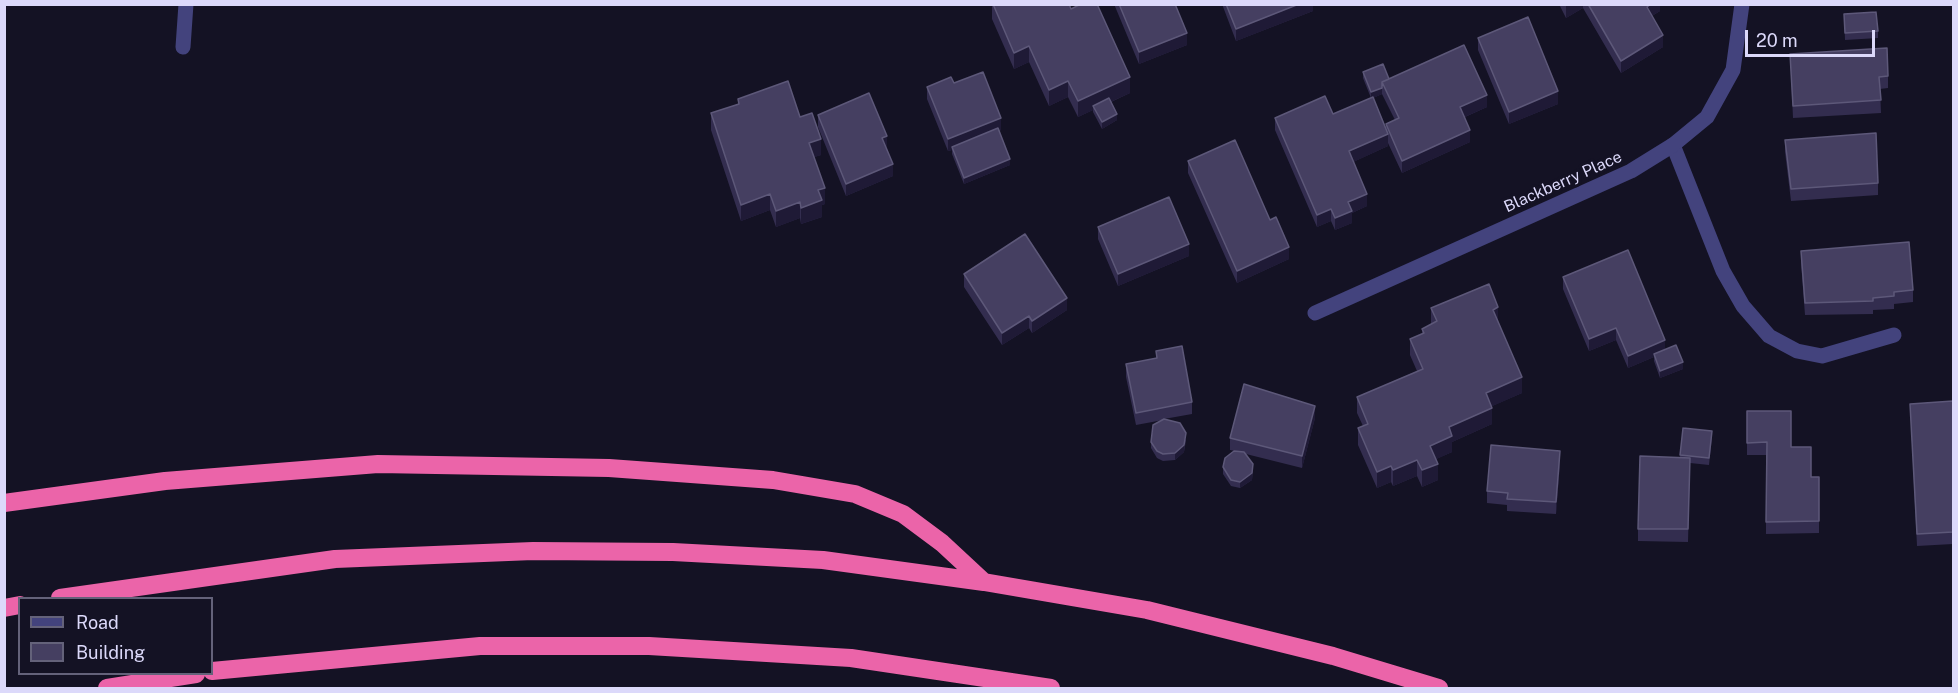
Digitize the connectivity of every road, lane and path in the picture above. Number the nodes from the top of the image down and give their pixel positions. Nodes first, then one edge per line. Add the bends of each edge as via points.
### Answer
1 (186, 4) edge
2 (1742, 4) edge
3 (183, 47) dead end
4 (1673, 146) junction
5 (1315, 313) dead end
6 (1894, 335) dead end
7 (4, 503) edge
8 (984, 582) junction
9 (67, 597) edge
10 (213, 671) edge
11 (190, 675) edge
12 (107, 688) edge
13 (1051, 688) edge
14 (1439, 688) edge

1 - 3 street
2 - 4 street, Blackberry Place via 1733,70 1707,117
4 - 5 street, Blackberry Place via 1631,171
4 - 6 street via 1723,271 1743,306 1769,336 1797,351 1822,356
7 - 8 highway via 165,481 378,464 609,468 773,480 855,494 903,514
8 - 9 highway via 823,560 533,550 335,559
8 - 14 highway via 1146,610 1333,656
10 - 13 highway via 480,646 649,646 851,658
11 - 12 highway

